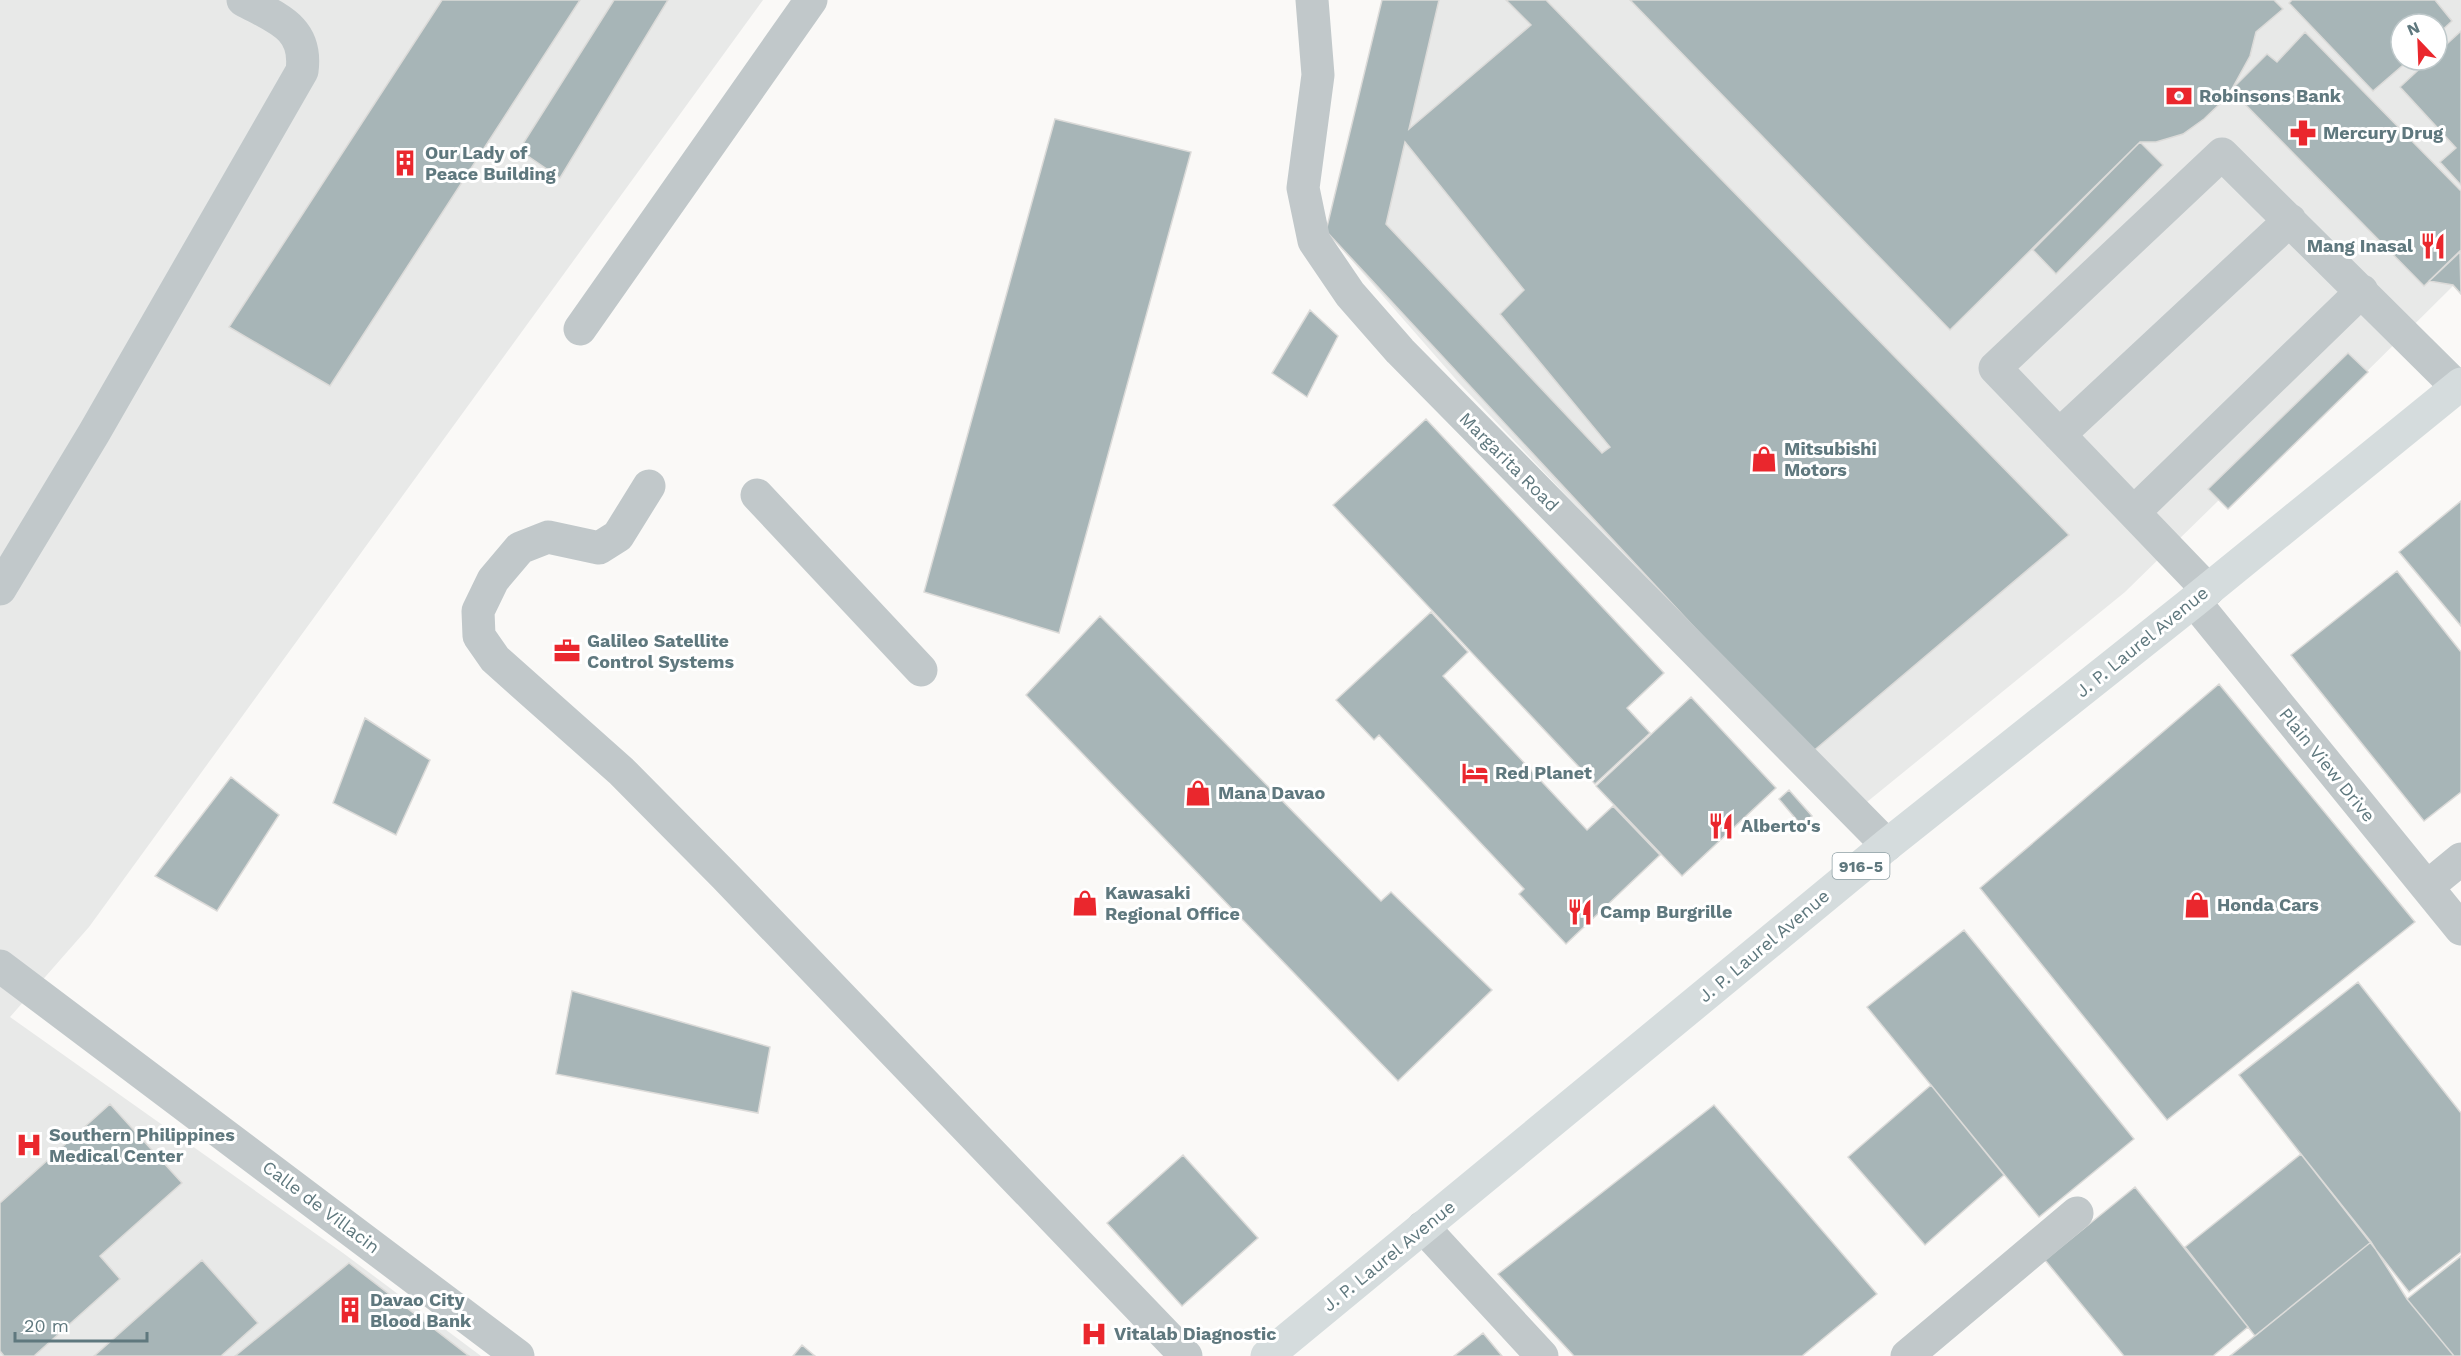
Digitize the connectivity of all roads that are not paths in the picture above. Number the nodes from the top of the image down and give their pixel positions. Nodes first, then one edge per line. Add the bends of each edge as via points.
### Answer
1 (243, 0) edge
2 (811, 0) edge
3 (1312, 0) edge
4 (2290, 220) junction
5 (2362, 291) junction
6 (580, 329) dead end
7 (2459, 385) edge
8 (2059, 435) junction
9 (650, 486) dead end
10 (757, 495) dead end
11 (2134, 512) junction
12 (0, 588) edge
13 (2201, 595) junction
14 (921, 670) dead end
15 (1887, 845) junction
16 (2461, 859) edge
17 (2427, 886) junction
18 (2461, 929) edge
19 (0, 966) edge
20 (2077, 1213) dead end
21 (1423, 1227) junction
22 (518, 1356) edge
23 (1186, 1356) edge
24 (1267, 1356) edge
25 (1542, 1356) edge
26 (1907, 1356) edge

1 - 12 street via 285,24 300,41 304,54 302,71
2 - 6 street
3 - 15 street, Margarita Road via 1318,75 1303,188 1314,242 1350,294 1400,351
4 - 5 street
4 - 8 street
4 - 8 street, Plain View Drive via 2222,154 1995,368
5 - 7 street
5 - 11 street
7 - 13 main road, J. P. Laurel Avenue / 916-5
8 - 11 street, Plain View Drive
9 - 23 street via 618,536 599,548 548,537 520,548 493,580 478,611 479,636 495,659 621,771 726,876
10 - 14 street
11 - 13 street, Plain View Drive
13 - 15 main road, J. P. Laurel Avenue / 916-5
13 - 17 street, Plain View Drive
15 - 21 main road, J. P. Laurel Avenue / 916-5
16 - 17 street
17 - 18 street, Plain View Drive
19 - 22 street, Calle de Villacin
20 - 26 street
21 - 24 main road, J. P. Laurel Avenue / 916-5
21 - 25 street

